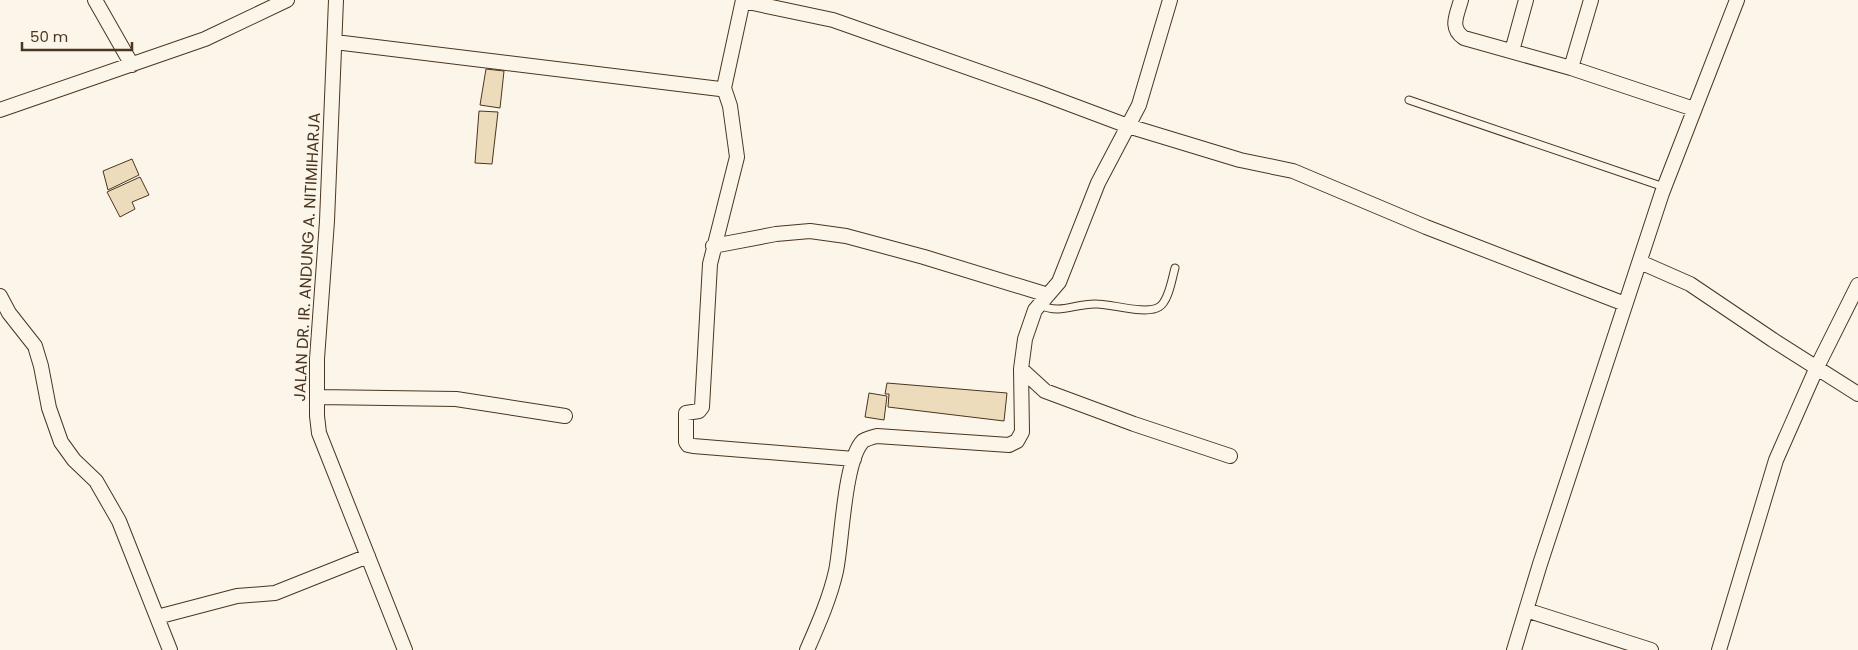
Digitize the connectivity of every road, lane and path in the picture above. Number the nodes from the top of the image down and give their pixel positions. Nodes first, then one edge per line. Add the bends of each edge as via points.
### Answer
1 (95, 0) edge
2 (288, 0) edge
3 (336, 0) edge
4 (743, 0) edge
5 (1170, 0) edge
6 (1461, 0) edge
7 (1526, 0) edge
8 (1591, 0) edge
9 (1737, 0) edge
10 (335, 42) junction
11 (1512, 51) junction
12 (132, 65) junction
13 (1571, 68) junction
14 (724, 88) junction
15 (1409, 100) dead end
16 (1694, 109) junction
17 (0, 110) edge
18 (1128, 126) junction
19 (1664, 187) junction
20 (713, 246) junction
21 (1640, 262) junction
22 (1175, 268) dead end
23 (1858, 285) edge
24 (0, 296) edge
25 (1044, 300) junction
26 (1625, 304) junction
27 (1817, 367) junction
28 (1021, 369) junction
29 (1858, 394) edge
30 (318, 397) junction
31 (565, 416) dead end
32 (1230, 456) dead end
33 (854, 459) junction
34 (368, 556) junction
35 (1526, 610) junction
36 (157, 617) junction
37 (170, 650) edge
38 (405, 650) edge
39 (806, 650) edge
40 (1514, 650) edge
41 (1651, 650) edge
42 (1719, 650) edge

1 - 12 street
2 - 12 street via 206,39
3 - 10 street, JALAN DR. IR. ANDUNG A. NITIMIHARJA
4 - 14 street
4 - 18 street via 833,20
5 - 18 street via 1139,105
6 - 11 street via 1454,26 1456,32 1464,38
7 - 11 street
8 - 13 street
9 - 16 street
10 - 14 street via 712,90
10 - 30 street, JALAN DR. IR. ANDUNG A. NITIMIHARJA via 317,359
11 - 13 street
12 - 17 street
13 - 16 street
14 - 20 street via 730,106 737,158
15 - 19 lane
16 - 19 street
18 - 25 street via 1098,183 1059,282
18 - 26 street via 1240,160 1293,171 1426,228
19 - 21 street
20 - 25 street via 810,231 846,236 924,256
20 - 33 street via 702,407 699,411 686,413 686,442 693,446
21 - 26 street
21 - 27 street via 1690,284
22 - 25 lane via 1166,299 1154,309 1095,304 1053,311
23 - 27 street
24 - 36 street via 35,346 49,408 61,442 108,499
25 - 28 street via 1036,310 1025,340
26 - 35 street
27 - 29 street
27 - 42 street via 1776,460
28 - 32 street via 1044,391
28 - 33 street via 1022,432 1018,441 1009,445 877,436 863,441
30 - 31 street via 456,399
30 - 34 street, JALAN DR. IR. ANDUNG A. NITIMIHARJA via 319,433
33 - 39 street via 836,572
34 - 36 street via 274,593 230,597
34 - 38 street, JALAN DR. IR. ANDUNG A. NITIMIHARJA
35 - 40 street
35 - 41 street
36 - 37 street

